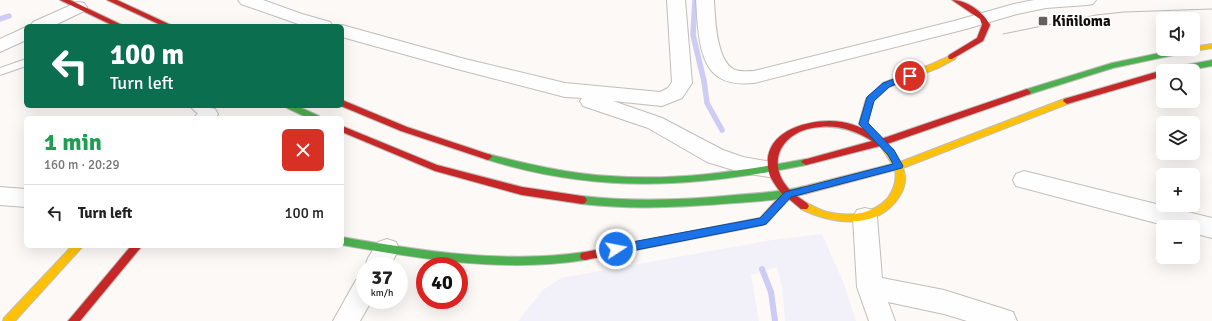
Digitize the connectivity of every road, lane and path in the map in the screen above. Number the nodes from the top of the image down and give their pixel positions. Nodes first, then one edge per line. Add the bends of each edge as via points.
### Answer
1 (111, 0) edge
2 (247, 0) edge
3 (676, 0) edge
4 (705, 0) edge
5 (956, 0) edge
6 (1087, 0) edge
7 (1046, 2) edge
8 (71, 3) edge
9 (983, 18) junction
10 (42, 24) edge
11 (116, 24) edge
12 (165, 24) edge
13 (317, 24) edge
14 (344, 32) edge
15 (24, 34) edge
16 (0, 46) edge
17 (1212, 46) edge
18 (1200, 48) edge
19 (1158, 56) edge
20 (24, 63) edge
21 (1212, 63) edge
22 (1200, 65) edge
23 (0, 72) edge
24 (1156, 75) edge
25 (565, 90) junction
26 (344, 104) edge
27 (294, 108) edge
28 (312, 116) edge
29 (344, 130) edge
30 (881, 143) junction
31 (898, 166) junction
32 (772, 169) junction
33 (1024, 180) dead end
34 (788, 194) junction
35 (0, 196) edge
36 (24, 198) edge
37 (865, 217) junction
38 (1212, 228) edge
39 (344, 242) edge
40 (76, 248) edge
41 (135, 248) edge
42 (382, 257) edge
43 (408, 258) edge
44 (870, 287) junction
45 (356, 304) edge
46 (8, 321) edge
47 (73, 321) edge
48 (346, 321) edge
49 (882, 321) edge
50 (1004, 321) edge

1 - 12 main road
2 - 13 street
3 - 25 street via 682,83 675,93 662,99
4 - 9 street via 716,64 726,73 737,77 754,78
5 - 9 main road
6 - 7 street
7 - 9 street
8 - 10 street
8 - 11 main road
9 - 30 main road via 986,25 980,39 935,66 886,85 870,99 863,124
14 - 25 street
15 - 16 street
17 - 18 main road
19 - 30 main road via 1109,66 1043,86
20 - 23 lane
21 - 22 main road
24 - 31 main road via 1066,101
25 - 32 street via 599,105 655,123 714,156 743,165
26 - 32 main road via 457,148 538,169 600,179 674,179
27 - 28 main road
29 - 34 main road via 435,168 522,191 604,203 694,203
30 - 31 main road via 891,153
30 - 32 main road via 806,164
30 - 32 main road via 862,131 843,125 806,125 791,130 780,140 774,153
31 - 34 main road
31 - 37 main road via 901,181 897,195 884,210
32 - 34 main road
33 - 38 street
34 - 37 main road via 807,210 827,217
34 - 43 main road via 763,221 557,261 500,262
35 - 36 street
37 - 44 street
39 - 42 main road
40 - 46 main road
41 - 47 main road
44 - 49 street
44 - 50 street via 944,302
45 - 48 street

